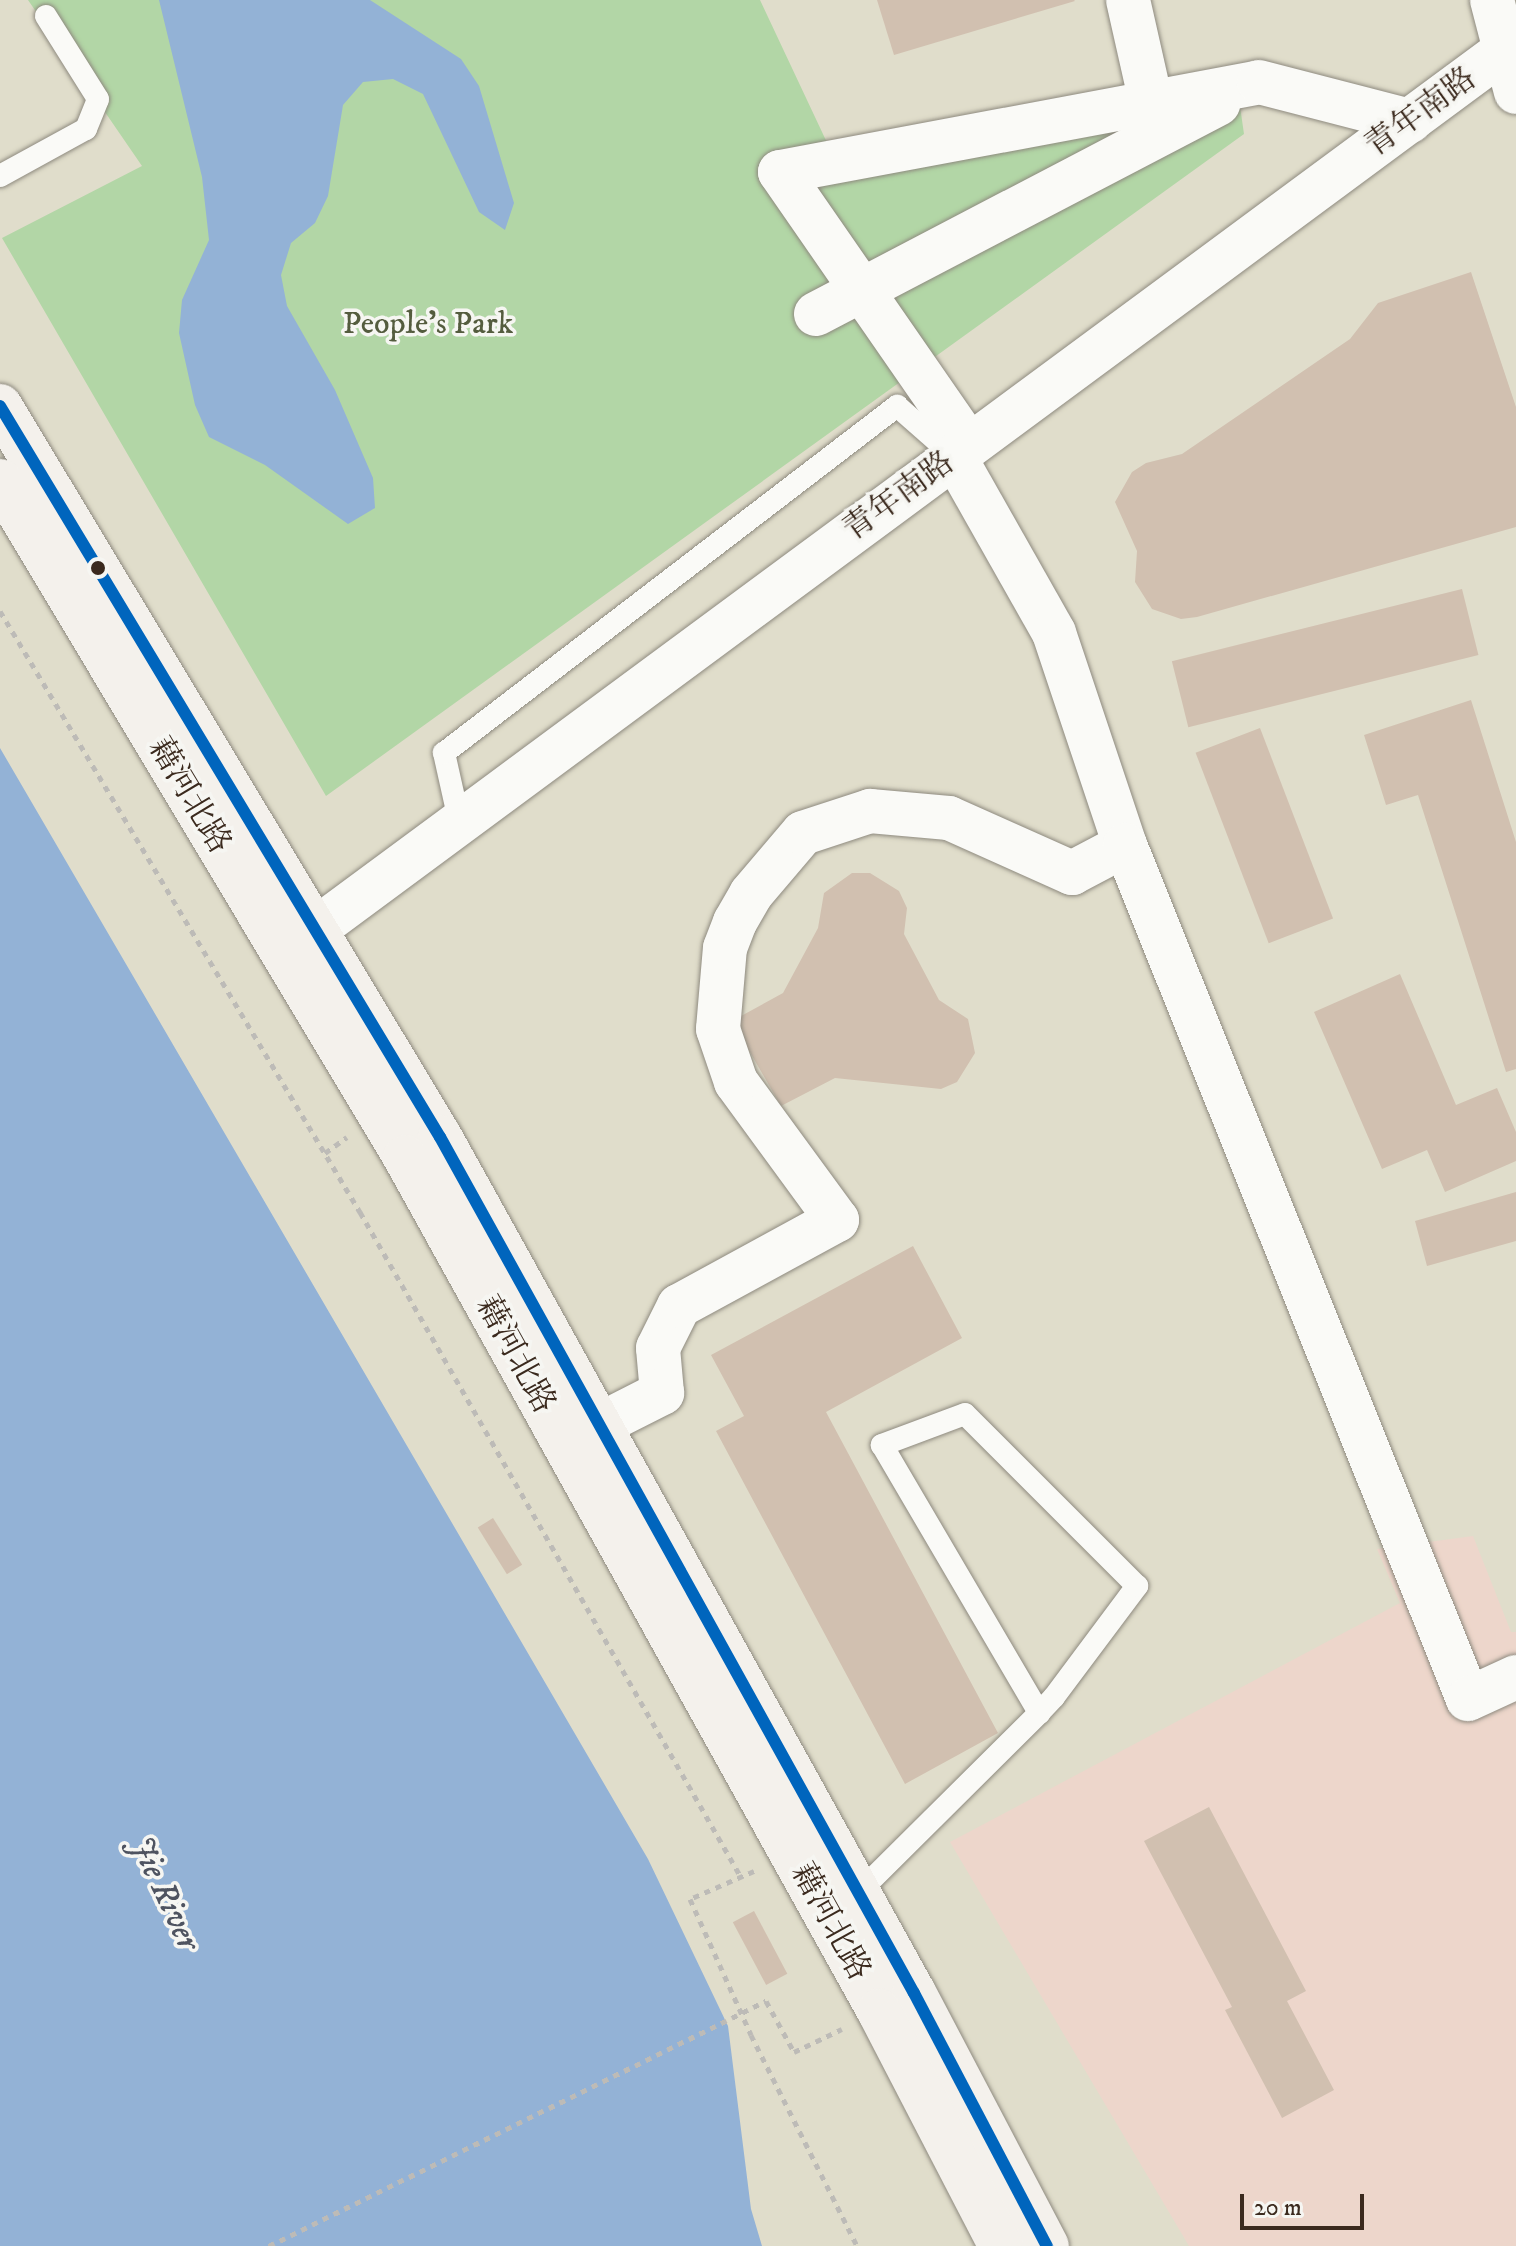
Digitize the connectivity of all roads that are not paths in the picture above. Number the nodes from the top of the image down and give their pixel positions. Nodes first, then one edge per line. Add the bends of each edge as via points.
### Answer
1 (1128, 0) edge
2 (1492, 0) edge
3 (46, 16) dead end
4 (1511, 62) edge
5 (1259, 82) junction
6 (1151, 102) junction
7 (1410, 121) junction
8 (0, 176) edge
9 (861, 289) junction
10 (816, 314) dead end
11 (0, 406) edge
12 (962, 450) junction
13 (0, 481) edge
14 (459, 820) junction
15 (1125, 845) junction
16 (298, 941) junction
17 (599, 1425) junction
18 (1516, 1677) edge
19 (1039, 1713) junction
20 (859, 1892) junction
21 (1001, 2246) edge
22 (1047, 2246) edge

1 - 6 street
2 - 4 street
3 - 8 lane via 98,99 86,129
4 - 7 street, 青年南路
5 - 6 street
5 - 7 street
5 - 9 street
6 - 9 street via 780,172
7 - 12 street, 青年南路
9 - 10 street
9 - 12 street
11 - 16 main road, 藉河北路
12 - 14 street, 青年南路
12 - 14 lane via 897,406 444,753
12 - 15 street via 1054,633
13 - 16 main road, 藉河北路
14 - 16 street, 青年南路
15 - 17 street via 1072,873 949,818 870,811 803,833 751,894 735,922 725,948 718,1029 736,1082 837,1220 679,1306 658,1348 662,1393
15 - 18 street via 1468,1699
16 - 17 main road, 藉河北路 via 440,1137
16 - 21 main road, 藉河北路 via 405,1157 879,2011
17 - 20 main road, 藉河北路
19 - 19 lane via 1137,1586 965,1414 882,1445
19 - 20 lane
20 - 22 main road, 藉河北路

